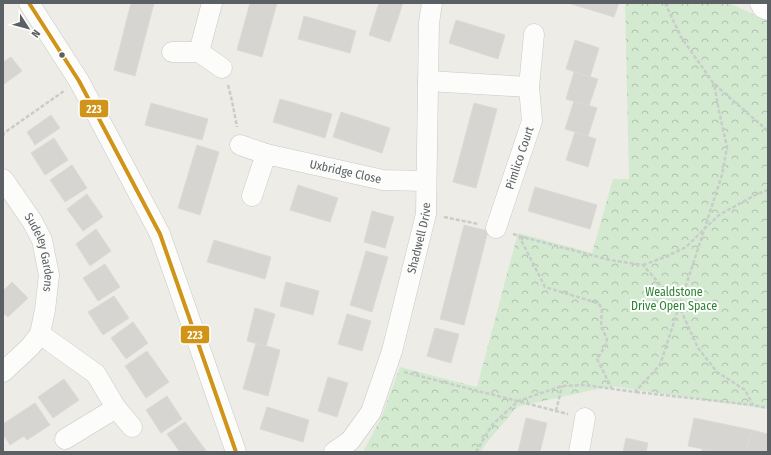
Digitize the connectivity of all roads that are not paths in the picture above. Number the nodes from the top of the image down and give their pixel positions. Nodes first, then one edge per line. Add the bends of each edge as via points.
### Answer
1 (212, 3) edge
2 (432, 3) edge
3 (760, 3) edge
4 (38, 6) edge
5 (768, 10) edge
6 (534, 34) dead end
7 (172, 52) dead end
8 (199, 52) junction
9 (222, 68) road end
10 (428, 81) junction
11 (529, 87) junction
12 (240, 146) road end
13 (266, 154) junction
14 (3, 179) edge
15 (426, 181) junction
16 (252, 196) dead end
17 (496, 228) road end
18 (40, 334) junction
19 (3, 372) edge
20 (116, 408) junction
21 (585, 418) road end
22 (132, 427) dead end
23 (65, 439) dead end
24 (236, 452) edge
25 (334, 452) edge
26 (579, 452) edge

1 - 8 street
2 - 10 street, Shadwell Drive
3 - 5 street
4 - 24 street via 160,234
6 - 11 street, Pimlico Court
7 - 8 street
8 - 9 street
10 - 11 street
10 - 15 street, Shadwell Drive
11 - 17 street, Pimlico Court via 532,121
12 - 13 street, Uxbridge Close
13 - 15 street, Uxbridge Close via 383,180
13 - 16 street
14 - 18 street, Sudeley Gardens via 42,240 49,275
15 - 25 street, Shadwell Drive via 426,214 392,351 371,412 350,441
18 - 19 street, Sudeley Gardens
18 - 20 street via 96,374
20 - 22 street
20 - 23 street
21 - 26 street

